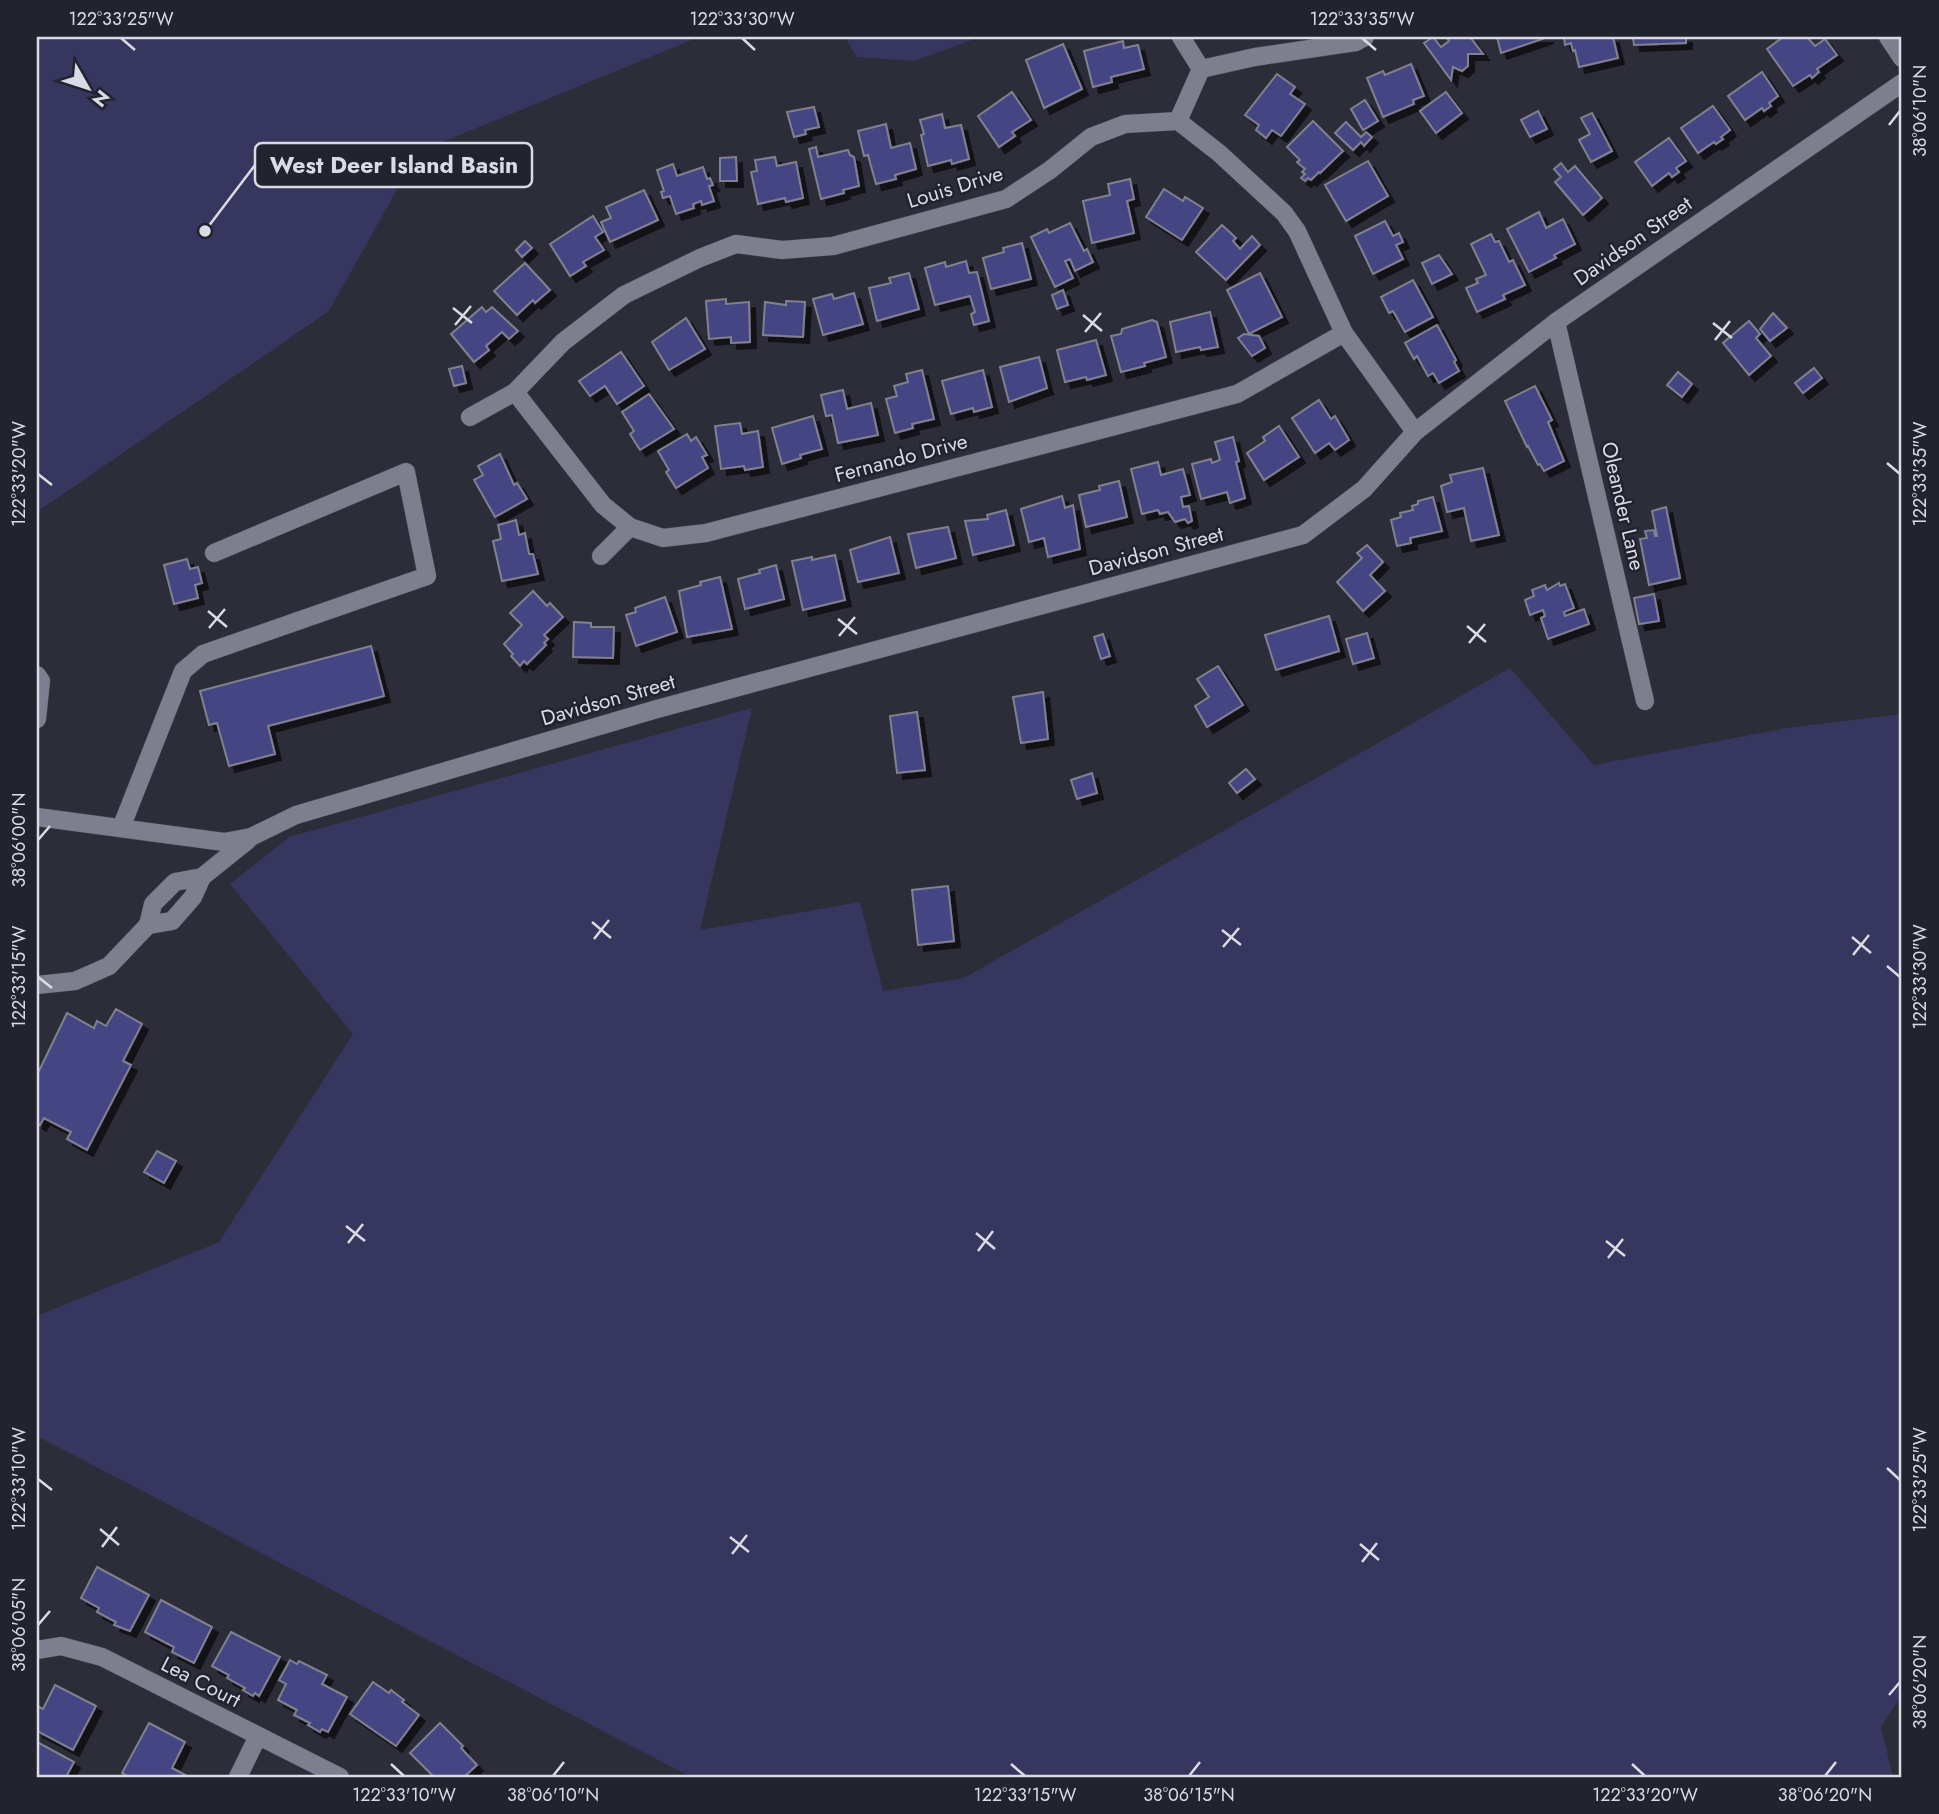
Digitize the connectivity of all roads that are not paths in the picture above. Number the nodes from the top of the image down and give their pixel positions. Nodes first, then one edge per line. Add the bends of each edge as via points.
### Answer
1 (1181, 37) edge
2 (1365, 37) edge
3 (1888, 37) edge
4 (1902, 58) edge
5 (1201, 69) junction
6 (1902, 83) edge
7 (1178, 121) junction
8 (1556, 321) junction
9 (1344, 333) junction
10 (515, 392) junction
11 (470, 417) dead end
12 (1415, 432) junction
13 (630, 527) junction
14 (214, 553) dead end
15 (601, 556) dead end
16 (37, 675) edge
17 (1645, 701) dead end
18 (37, 719) edge
19 (37, 817) edge
20 (121, 828) junction
21 (251, 837) junction
22 (202, 877) junction
23 (148, 925) junction
24 (37, 985) edge
25 (37, 1650) edge
26 (258, 1737) junction
27 (238, 1777) edge
28 (340, 1777) edge

1 - 5 street
2 - 5 street
3 - 4 street
5 - 7 street
6 - 8 street, Davidson Street
7 - 9 street via 1284,213
7 - 10 street, Louis Drive via 1125,124 1091,137 1006,199 832,246 782,250 736,244 700,258 624,295 563,342
8 - 12 street, Davidson Street
8 - 17 street, Oleander Lane
9 - 12 street
9 - 13 street, Fernando Drive via 1237,394 706,533 663,538
10 - 11 street, Louis Drive
10 - 13 street, Fernando Drive via 603,505
12 - 21 street, Davidson Street via 1364,489 1303,535 657,709 296,815
13 - 15 street
14 - 20 street via 407,472 427,576 203,653 183,671
16 - 18 street via 41,681
19 - 20 street
20 - 21 street via 224,842
21 - 22 street
22 - 23 street via 194,897 172,921
22 - 23 street via 175,881 153,904
23 - 24 street via 109,966 75,981
25 - 26 street, Lea Court via 61,1646 102,1657
26 - 27 street
26 - 28 street, Lea Court

